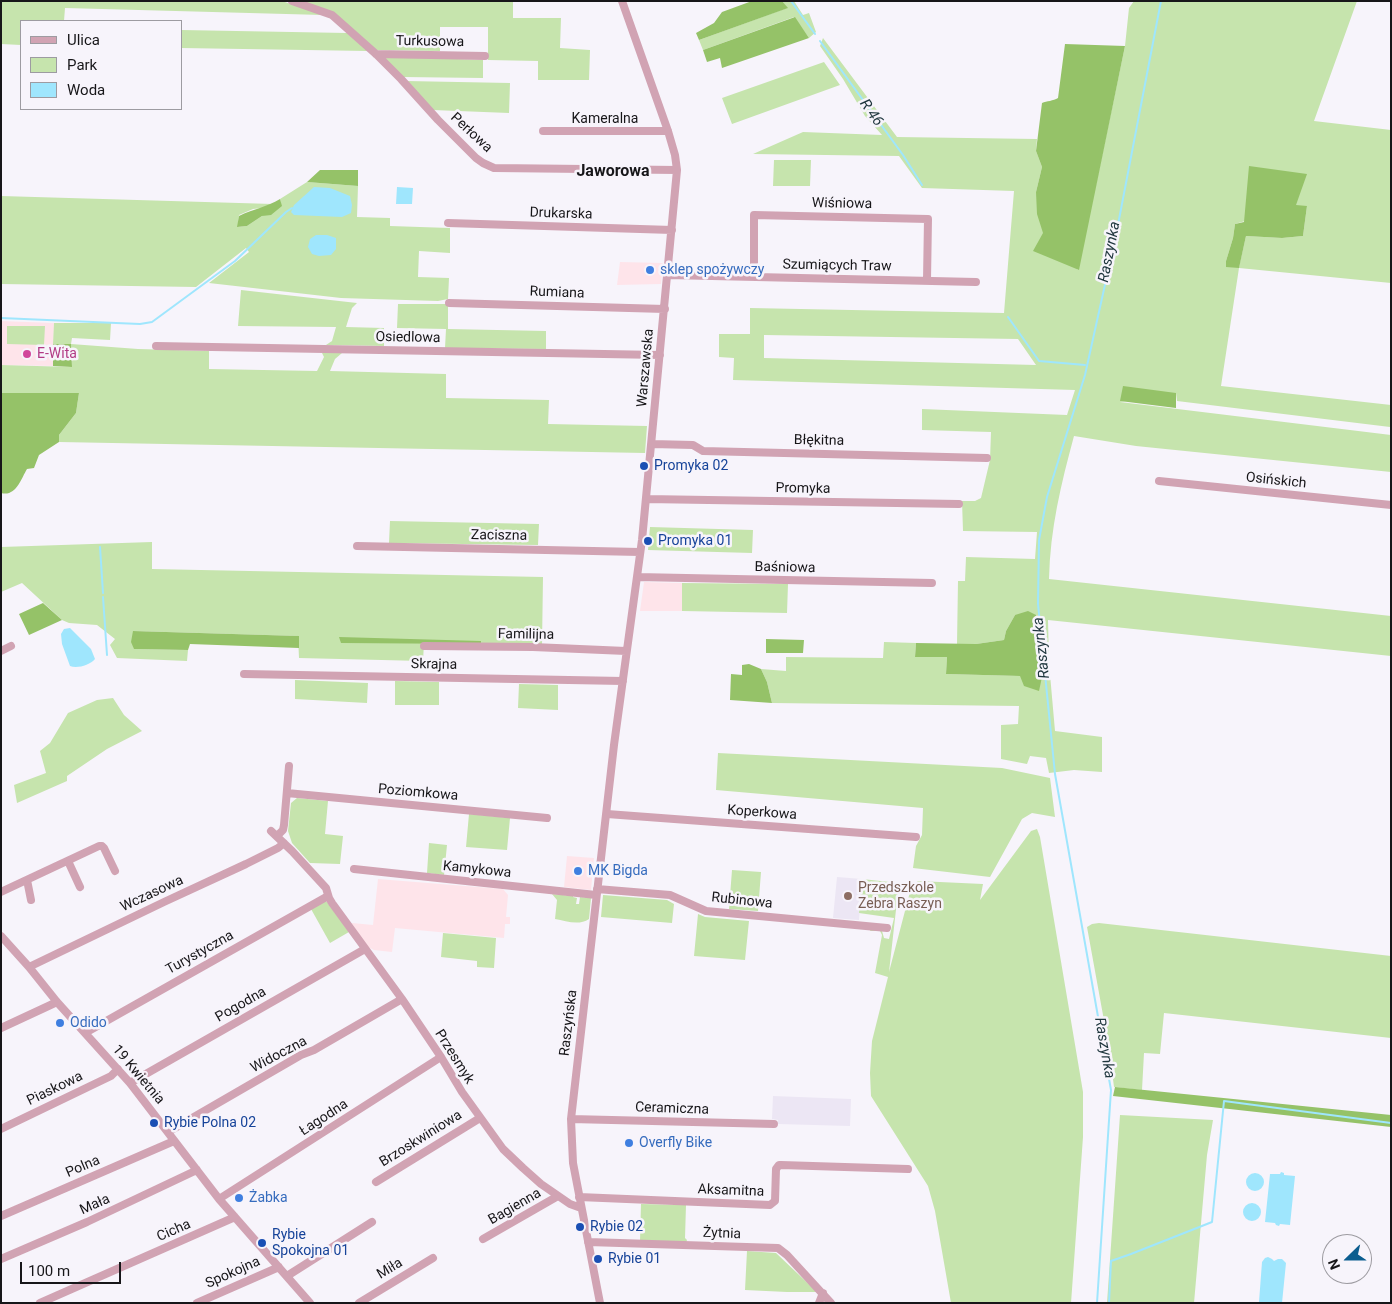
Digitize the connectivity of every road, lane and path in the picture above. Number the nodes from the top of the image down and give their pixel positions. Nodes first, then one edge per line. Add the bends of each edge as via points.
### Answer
1 (292, 1) edge
2 (622, 1) edge
3 (376, 54) junction
4 (485, 56) dead end
5 (543, 131) dead end
6 (668, 131) junction
7 (678, 170) junction
8 (448, 224) dead end
9 (672, 230) junction
10 (668, 275) junction
11 (754, 277) junction
12 (927, 280) junction
13 (976, 282) dead end
14 (449, 303) dead end
15 (664, 308) junction
16 (156, 346) dead end
17 (660, 355) junction
18 (652, 444) junction
19 (987, 458) dead end
20 (1159, 481) dead end
21 (646, 499) junction
22 (959, 504) dead end
23 (1391, 505) edge
24 (357, 546) dead end
25 (640, 552) junction
26 (638, 577) junction
27 (932, 583) dead end
28 (11, 646) dead end
29 (424, 646) dead end
30 (1, 650) edge
31 (626, 651) junction
32 (244, 674) dead end
33 (623, 682) junction
34 (614, 745) joint
35 (289, 766) dead end
36 (287, 793) junction
37 (607, 814) junction
38 (547, 818) dead end
39 (916, 837) dead end
40 (284, 843) junction
41 (68, 861) junction
42 (354, 869) dead end
43 (115, 871) dead end
44 (27, 880) junction
45 (80, 887) dead end
46 (1, 892) edge
47 (597, 892) junction
48 (328, 896) junction
49 (32, 900) dead end
50 (887, 928) dead end
51 (1, 936) edge
52 (365, 949) junction
53 (29, 967) junction
54 (402, 999) junction
55 (57, 1002) junction
56 (1, 1028) edge
57 (85, 1033) junction
58 (441, 1057) junction
59 (118, 1069) junction
60 (130, 1083) junction
61 (480, 1118) junction
62 (570, 1119) junction
63 (774, 1124) dead end
64 (1, 1129) edge
65 (168, 1132) junction
66 (174, 1141) junction
67 (908, 1169) dead end
68 (197, 1170) junction
69 (376, 1182) dead end
70 (558, 1196) junction
71 (579, 1197) junction
72 (219, 1199) junction
73 (581, 1208) junction
74 (1, 1216) edge
75 (235, 1217) junction
76 (372, 1222) dead end
77 (483, 1239) dead end
78 (588, 1242) junction
79 (434, 1258) dead end
80 (1, 1259) edge
81 (279, 1267) junction
82 (287, 1276) junction
83 (823, 1293) junction
84 (40, 1303) edge
85 (197, 1303) edge
86 (310, 1303) edge
87 (359, 1303) edge
88 (600, 1303) edge
89 (819, 1303) edge
90 (831, 1303) edge

1 - 3 street, Perłowa via 332,15
2 - 6 street, Warszawska
3 - 4 street, Turkusowa
3 - 7 street, Perłowa via 476,158 494,168
5 - 6 street, Kameralna
6 - 7 street, Warszawska
7 - 9 street, Warszawska
8 - 9 street, Drukarska
9 - 10 street, Warszawska
10 - 11 street, Szumiących Traw
10 - 15 street, Warszawska
11 - 12 street, Szumiących Traw
11 - 12 street, Wiśniowa via 754,215 928,218
12 - 13 street, Szumiących Traw
14 - 15 street, Rumiana
15 - 17 street, Warszawska
16 - 17 street, Osiedlowa
17 - 18 street, Warszawska
18 - 19 street, Błękitna via 693,445 703,451
18 - 21 street, Warszawska
20 - 23 street, Osińskich
21 - 22 street, Promyka
21 - 25 street, Warszawska
24 - 25 street, Zaciszna
25 - 26 street, Warszawska
26 - 27 street, Baśniowa
26 - 31 street, Warszawska
28 - 30 street
29 - 31 street, Familijna
31 - 33 street, Warszawska
32 - 33 street, Skrajna
33 - 34 street, Warszawska
34 - 37 street, Raszyńska
35 - 36 street
36 - 38 street, Poziomkowa
36 - 40 street, Przesmyk via 283,828 274,833
37 - 39 street, Koperkowa
37 - 47 street, Raszyńska
40 - 48 street, Przesmyk via 326,888
40 - 53 street, Wczasowa
41 - 43 street via 102,846
41 - 44 street
41 - 45 street
42 - 47 street, Kamykowa
44 - 46 street
44 - 49 street
47 - 50 street, Rubinowa via 670,895 706,911
47 - 62 street, Raszyńska
48 - 52 street, Przesmyk
48 - 57 street, Turystyczna
51 - 53 street, 19 Kwietnia
52 - 54 street, Przesmyk
52 - 60 street, Pogodna
53 - 55 street, 19 Kwietnia
54 - 58 street, Przesmyk
54 - 65 street, Widoczna
55 - 56 street
55 - 57 street, 19 Kwietnia
57 - 59 street, 19 Kwietnia
58 - 61 street, Przesmyk
58 - 72 street, Łagodna
59 - 60 street, 19 Kwietnia
59 - 64 street, Piaskowa via 111,1076
60 - 65 street, 19 Kwietnia
61 - 69 street, Brzoskwiniowa
61 - 70 street, Przesmyk via 503,1148
62 - 63 street, Ceramiczna
62 - 71 street, Raszyńska
65 - 66 street, 19 Kwietnia
66 - 68 street, 19 Kwietnia
66 - 74 street, Polna
67 - 71 street, Aksamitna via 779,1165 776,1169 775,1201 770,1204
68 - 72 street, 19 Kwietnia
68 - 80 street, Mała
70 - 73 street, Przesmyk
70 - 77 street, Bagienna
71 - 73 street, Raszyńska
72 - 75 street, 19 Kwietnia
73 - 78 street, Raszyńska
75 - 81 street, 19 Kwietnia
75 - 84 street, Cicha
76 - 82 street
78 - 83 street, Żytnia via 778,1248
78 - 88 street, Raszyńska
79 - 87 street, Miła
81 - 82 street, 19 Kwietnia
81 - 85 street, Spokojna
82 - 86 street, 19 Kwietnia
83 - 89 street
83 - 90 street, Żytnia

